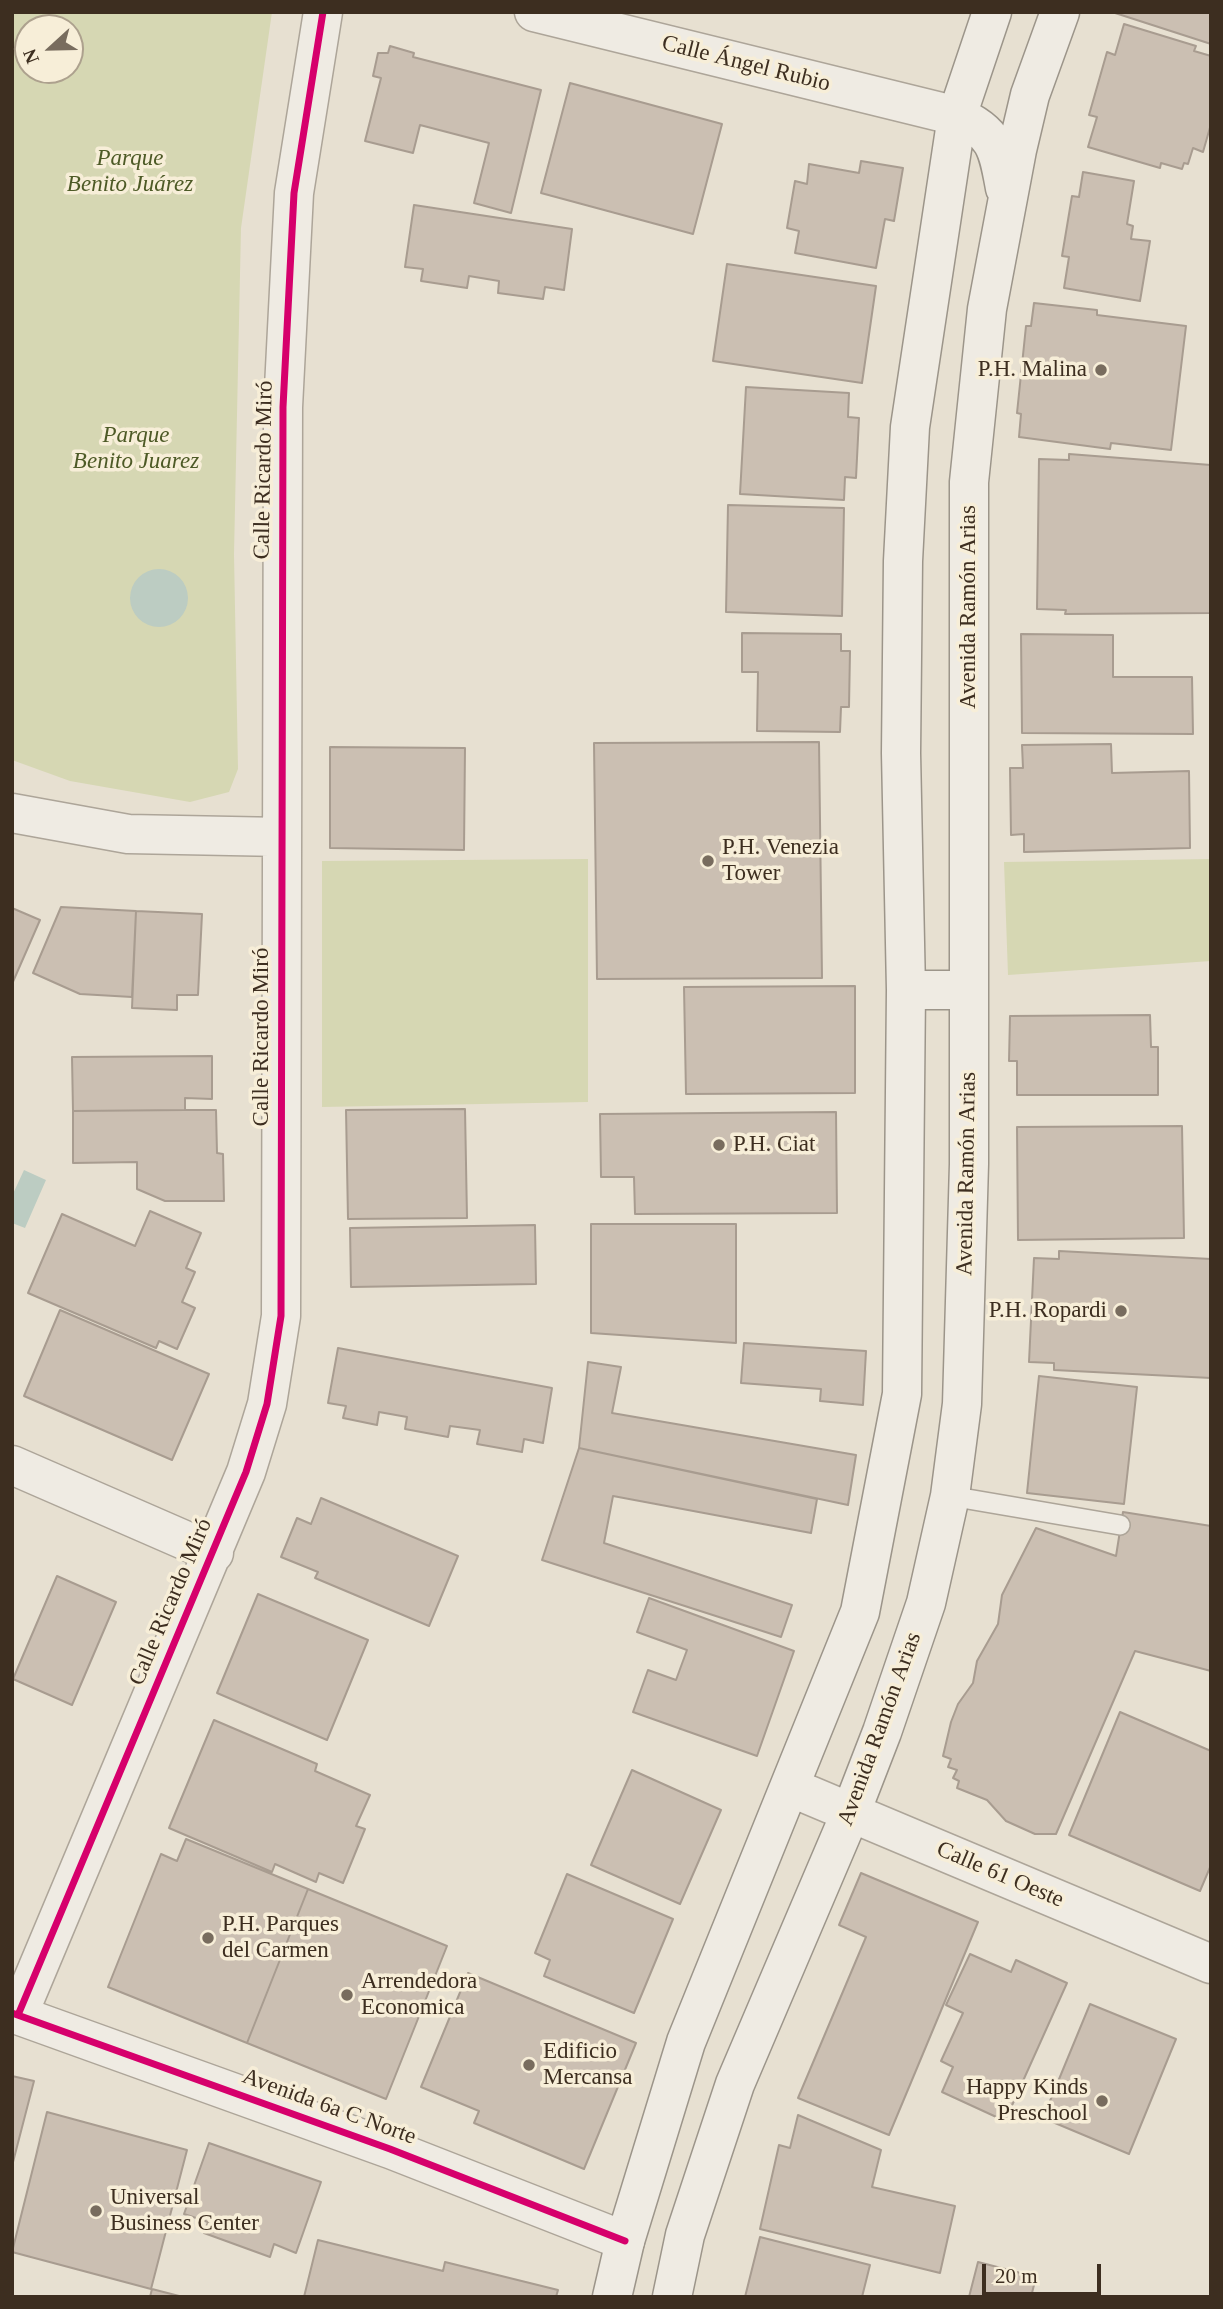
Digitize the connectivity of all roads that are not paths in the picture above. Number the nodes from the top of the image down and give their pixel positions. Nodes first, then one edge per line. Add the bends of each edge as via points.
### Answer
1 (323, 12) edge
2 (534, 12) edge
3 (992, 12) edge
4 (1060, 12) edge
5 (957, 116) junction
6 (1008, 201) junction
7 (12, 813) edge
8 (282, 837) junction
9 (906, 990) junction
10 (969, 990) junction
11 (12, 1465) edge
12 (950, 1496) junction
13 (1120, 1525) dead end
14 (214, 1553) junction
15 (790, 1787) junction
16 (851, 1812) junction
17 (1211, 1964) edge
18 (15, 2014) edge
19 (625, 2241) junction
20 (612, 2297) edge
21 (672, 2297) edge

1 - 8 main road, Calle Ricardo Miró via 294,192 283,407
2 - 5 main road, Calle Ángel Rubio
3 - 5 main road
4 - 6 main road, Avenida Ramón Arias via 1030,95
5 - 6 main road, Calle Ángel Rubio via 977,125 992,141
5 - 9 main road via 910,427 903,561
6 - 10 main road, Avenida Ramón Arias via 987,309 969,482
7 - 8 main road via 128,834
8 - 14 main road, Calle Ricardo Miró via 281,1315 267,1404
9 - 10 main road
9 - 15 main road via 902,1394 860,1612
10 - 12 main road, Avenida Ramón Arias via 962,1404
11 - 14 main road
12 - 13 lane
12 - 16 main road, Avenida Ramón Arias via 926,1603
14 - 18 main road, Calle Ricardo Miró
15 - 16 main road, Calle 61 Oeste
15 - 19 main road via 686,2042
16 - 17 main road, Calle 61 Oeste
16 - 21 main road, Avenida Ramón Arias via 735,2084 685,2235
18 - 19 main road, Avenida 6a C Norte via 390,2149
19 - 20 main road

